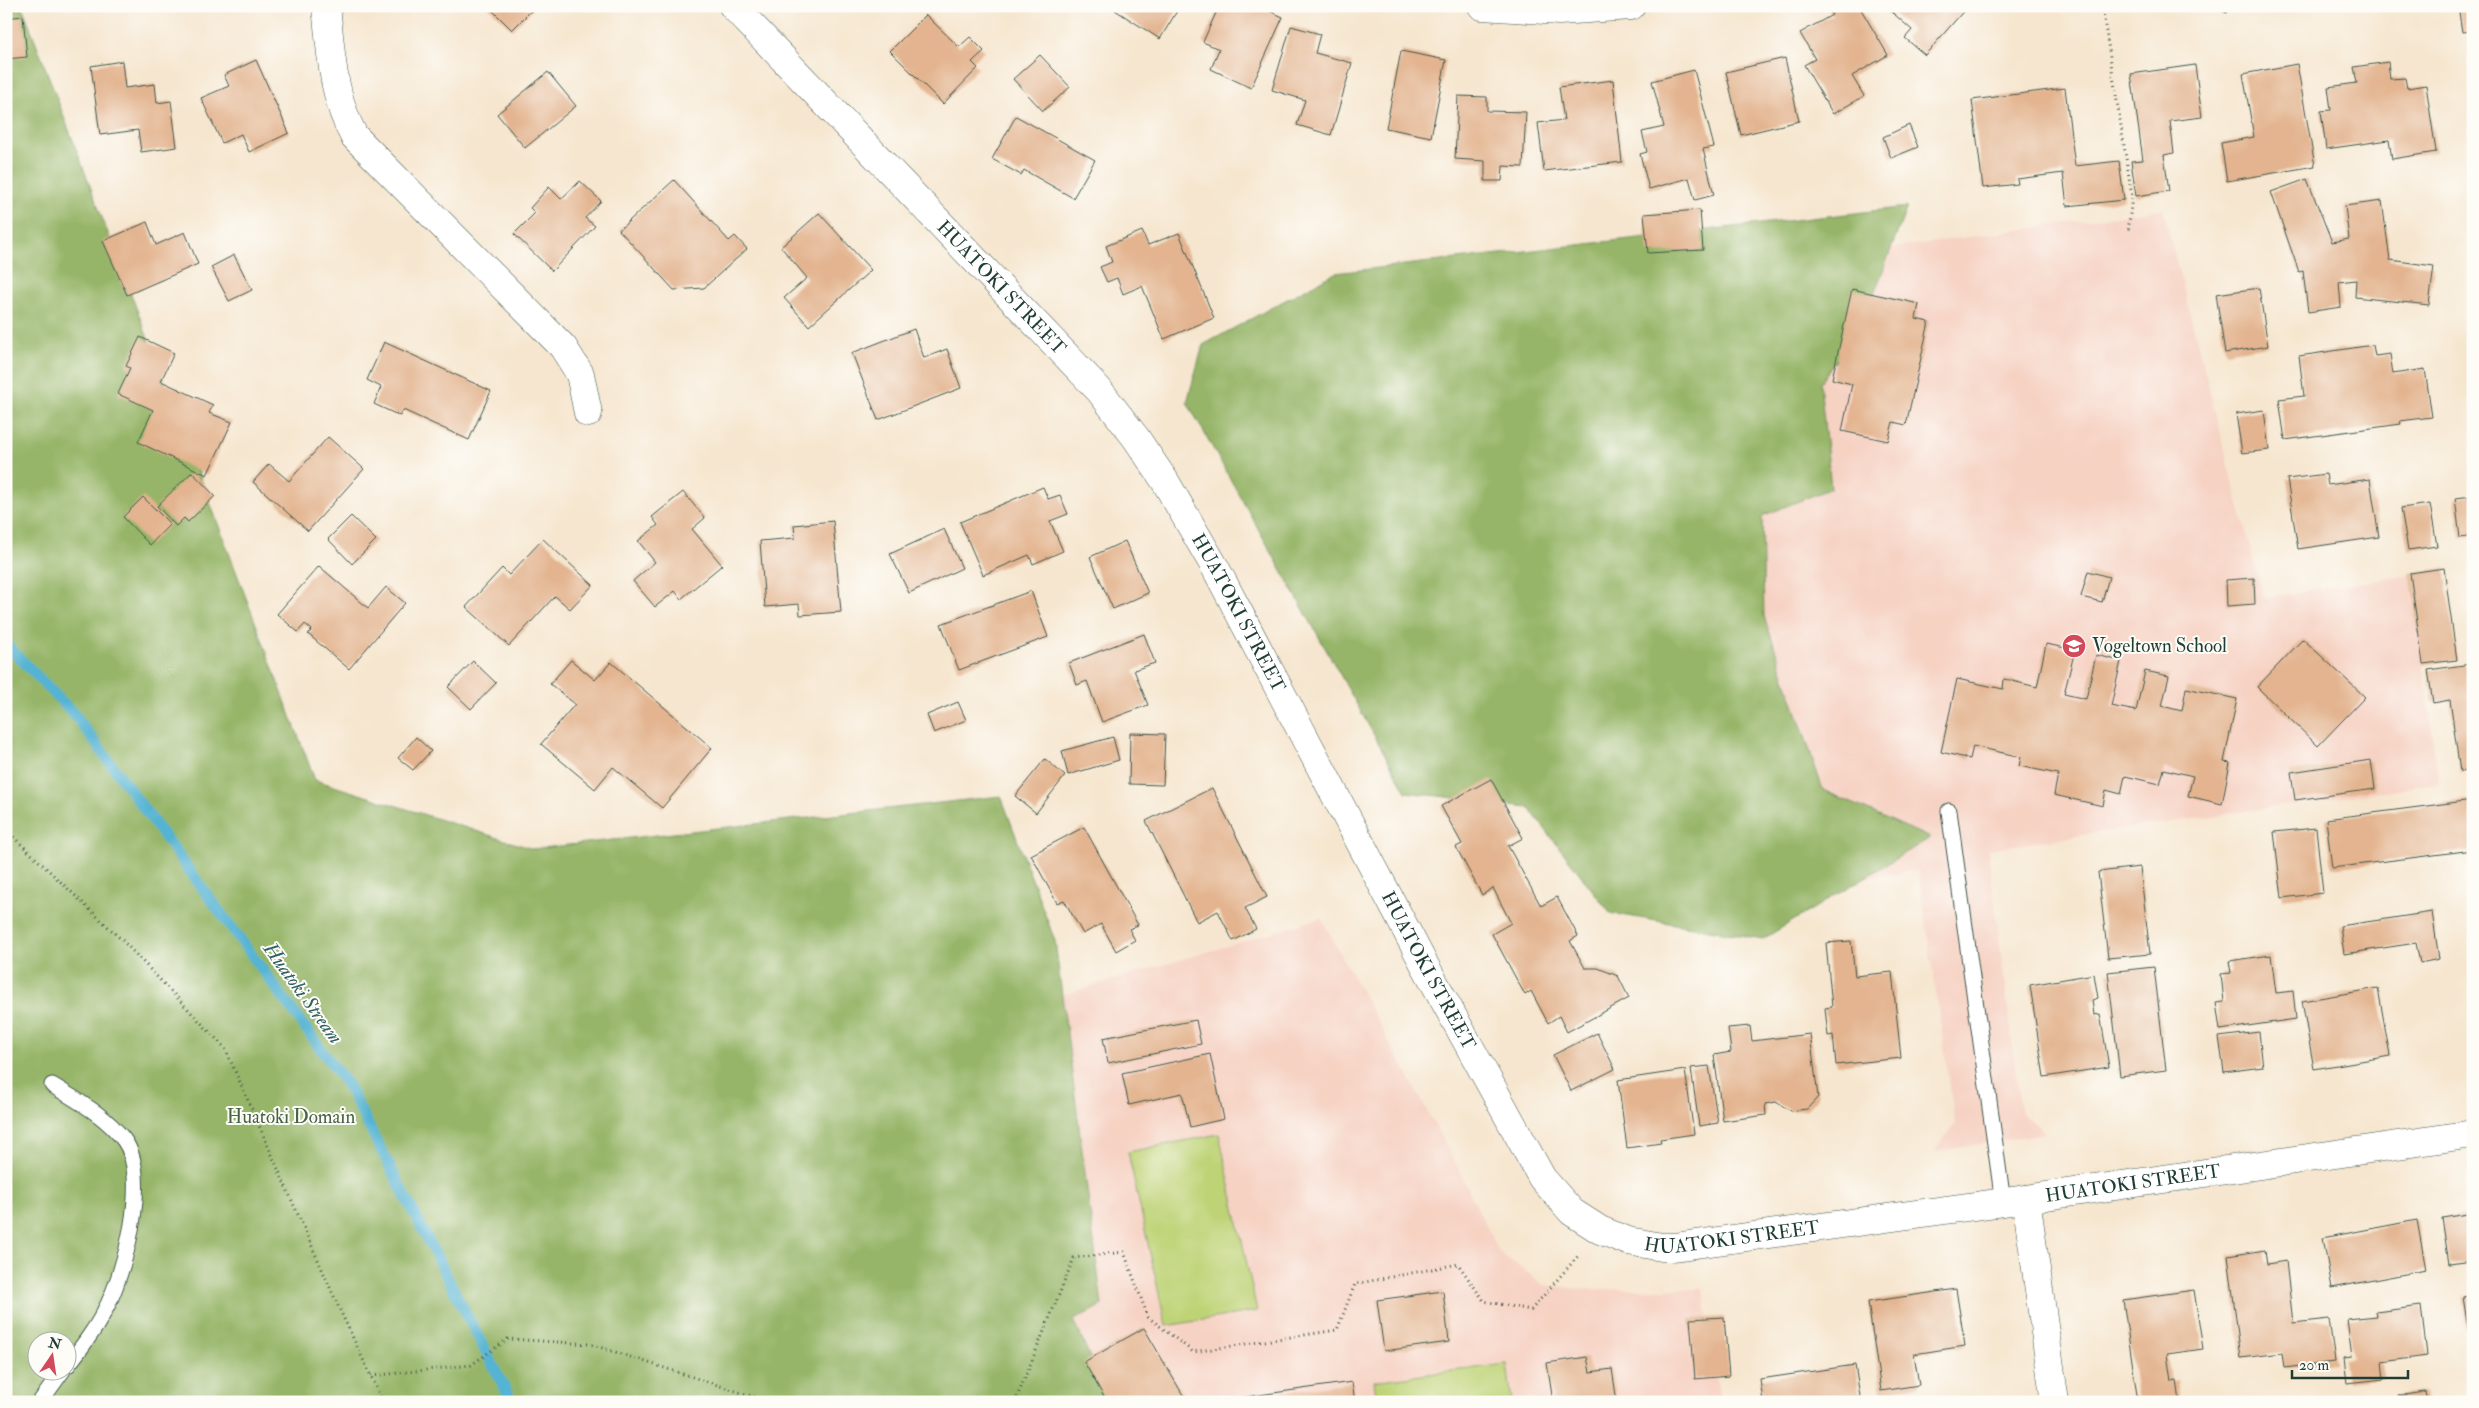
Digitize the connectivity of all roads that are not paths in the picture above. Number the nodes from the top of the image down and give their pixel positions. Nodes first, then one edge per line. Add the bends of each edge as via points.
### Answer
1 (326, 6) edge
2 (733, 6) edge
3 (1482, 6) edge
4 (1631, 6) edge
5 (588, 413) dead end
6 (1949, 811) dead end
7 (52, 1086) dead end
8 (2473, 1134) edge
9 (2014, 1200) junction
10 (78, 1353) edge
11 (56, 1380) edge
12 (40, 1402) edge
13 (2056, 1402) edge

1 - 5 main road via 337,96 354,136 563,347 580,374
2 - 9 main road, HUATOKI STREET via 1099,390 1136,438 1216,569 1542,1178 1572,1212 1600,1230 1628,1241 1670,1247
3 - 4 main road via 1559,11
6 - 9 lane
7 - 10 lane via 100,1114 125,1142 135,1177 127,1251 118,1280 106,1311
8 - 9 main road, HUATOKI STREET
9 - 13 main road
11 - 12 lane

